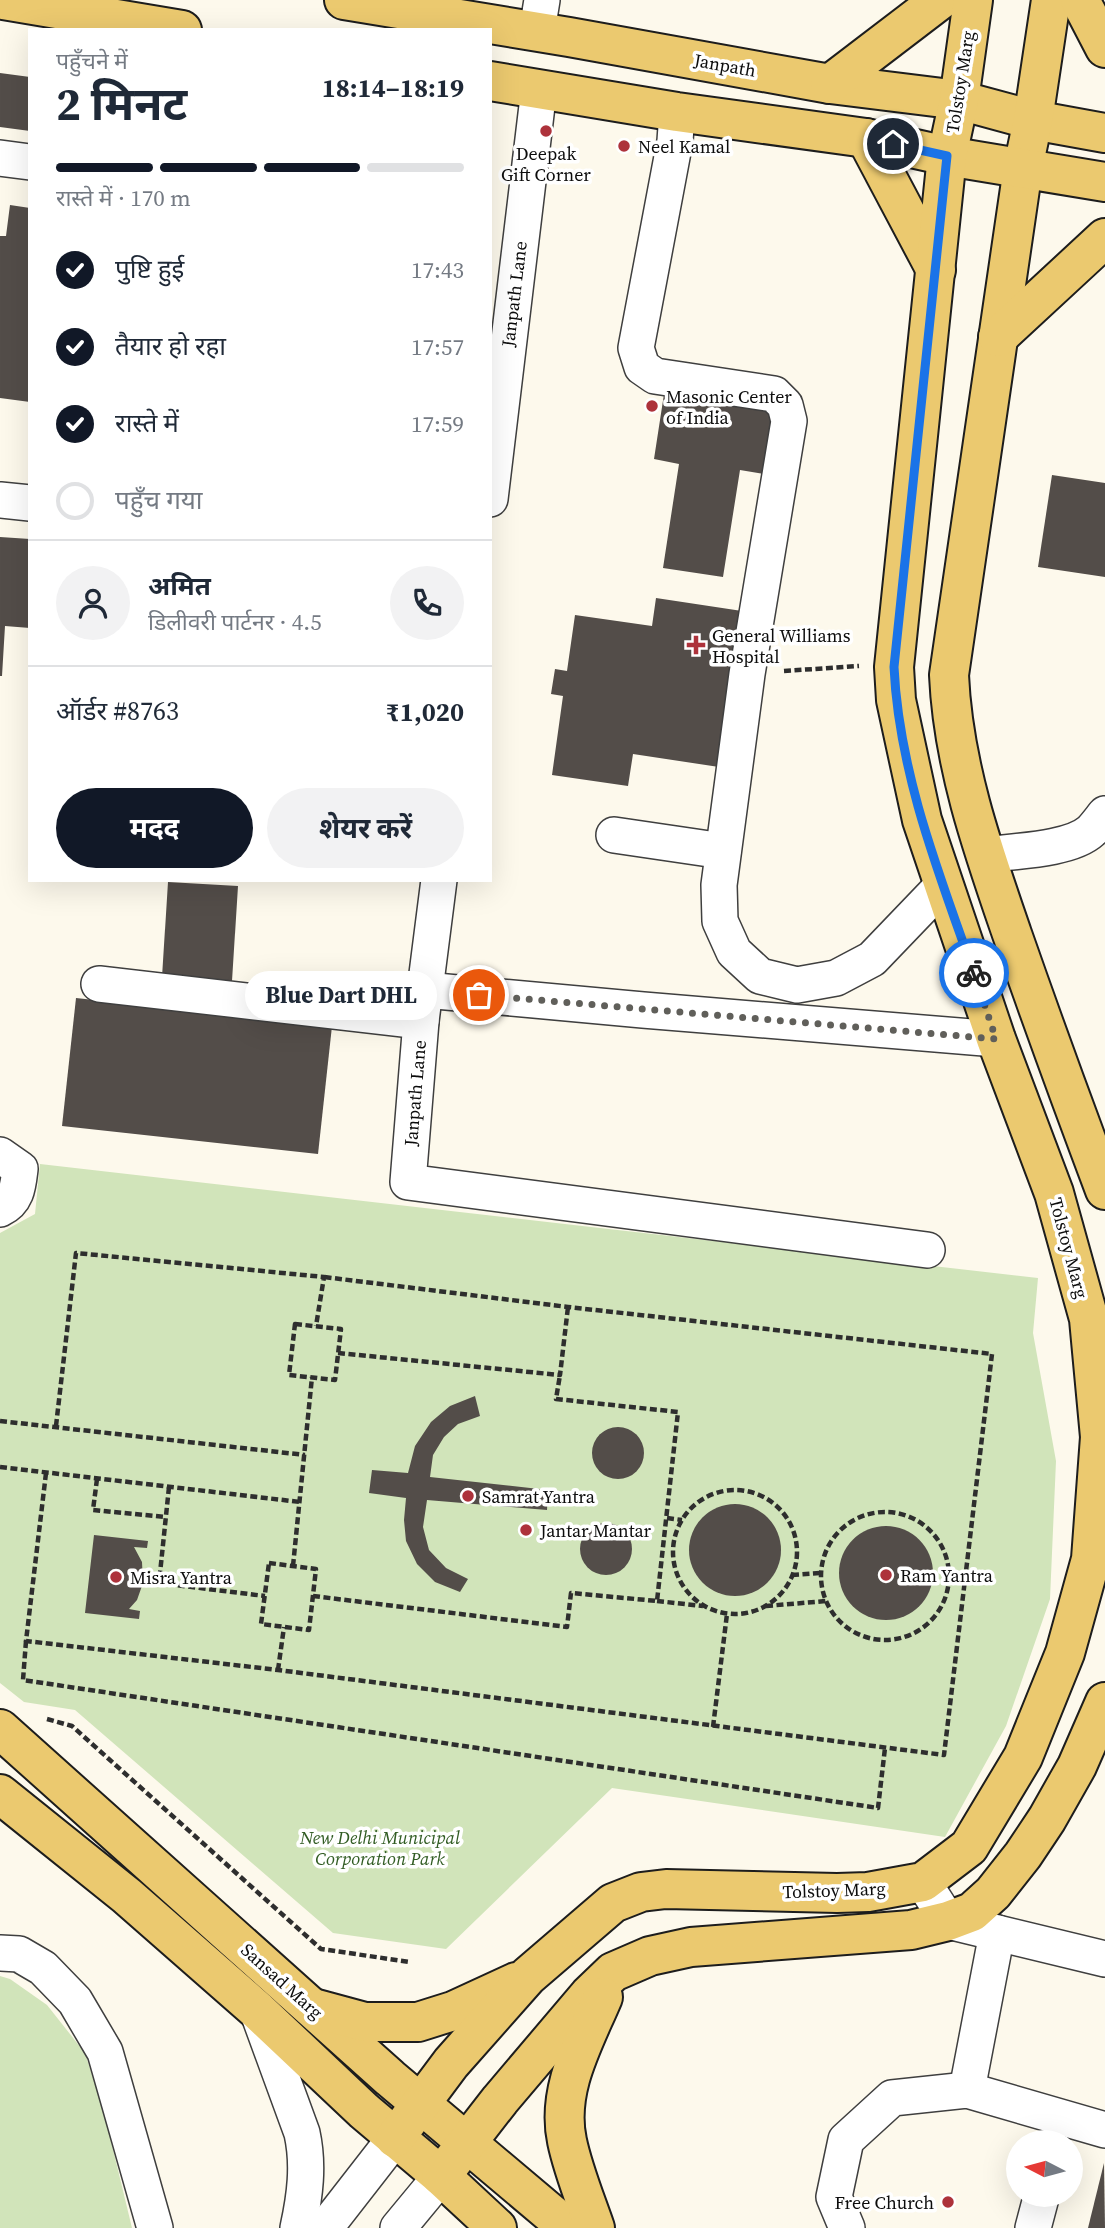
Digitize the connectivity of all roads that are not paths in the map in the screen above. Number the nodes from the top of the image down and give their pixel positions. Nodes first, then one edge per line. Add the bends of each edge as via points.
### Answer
1 (3, 0) edge
2 (344, 0) edge
3 (940, 0) edge
4 (973, 0) edge
5 (1051, 0) edge
6 (1080, 0) edge
7 (540, 16) edge
8 (158, 28) edge
9 (1105, 48) edge
10 (492, 80) edge
11 (830, 84) junction
12 (539, 89) junction
13 (959, 100) junction
14 (677, 111) junction
15 (1033, 120) junction
16 (1105, 133) edge
17 (866, 138) junction
18 (947, 156) junction
19 (0, 158) edge
20 (28, 162) edge
21 (1023, 168) junction
22 (1105, 182) edge
23 (1101, 246) edge
24 (936, 270) junction
25 (999, 337) junction
26 (492, 482) edge
27 (0, 500) edge
28 (28, 503) edge
29 (1105, 814) edge
30 (614, 835) dead end
31 (723, 851) junction
32 (985, 855) junction
33 (439, 882) edge
34 (943, 885) junction
35 (99, 984) dead end
36 (423, 1006) junction
37 (996, 1039) junction
38 (0, 1155) edge
39 (1105, 1190) edge
40 (0, 1209) edge
41 (927, 1250) dead end
42 (1105, 1702) edge
43 (0, 1729) edge
44 (0, 1794) edge
45 (923, 1882) junction
46 (948, 1921) junction
47 (997, 1933) junction
48 (0, 1953) edge
49 (1105, 1959) edge
50 (613, 1972) junction
51 (528, 1976) junction
52 (311, 2008) junction
53 (257, 2010) junction
54 (967, 2091) junction
55 (421, 2103) junction
56 (1059, 2130) edge
57 (1083, 2130) edge
58 (1105, 2130) edge
59 (395, 2138) junction
60 (467, 2142) junction
61 (441, 2176) junction
62 (1039, 2207) edge
63 (155, 2228) edge
64 (298, 2228) edge
65 (325, 2228) edge
66 (398, 2228) edge
67 (497, 2228) edge
68 (568, 2228) edge
69 (595, 2228) edge
70 (847, 2228) edge
71 (1033, 2228) edge

1 - 8 main road
2 - 7 main road, Janpath
3 - 11 main road
4 - 13 main road, Tolstoy Marg
5 - 15 main road
6 - 9 main road
7 - 11 main road, Janpath
10 - 12 main road
11 - 13 main road, Janpath
12 - 14 main road
12 - 26 street, Janpath Lane
13 - 15 main road, Janpath
13 - 18 main road, Tolstoy Marg
14 - 17 main road
14 - 31 street via 636,348 642,367 655,376 774,394 785,405 789,421
15 - 16 main road, Janpath
15 - 21 main road
17 - 18 main road
17 - 24 main road
18 - 21 main road
18 - 24 main road, Tolstoy Marg
19 - 20 street
21 - 22 main road
21 - 25 main road
23 - 25 main road
24 - 34 main road, Tolstoy Marg via 894,667 907,757
25 - 32 main road via 949,676 959,752
27 - 28 street
29 - 32 street via 1078,839
30 - 31 street
31 - 34 street via 720,921 734,953 760,976 797,985 836,978 872,958
32 - 39 main road
33 - 36 street, Janpath Lane
34 - 37 main road, Tolstoy Marg
35 - 36 street
36 - 37 street
36 - 41 street, Janpath Lane via 408,1182
37 - 45 main road, Tolstoy Marg via 1055,1193 1089,1319 1100,1437 1091,1559 1065,1653 1023,1758 969,1847
38 - 40 street via 20,1169 18,1190 10,1204
42 - 46 main road via 1077,1766 1024,1855 972,1912
43 - 52 main road, Sansad Marg
44 - 53 main road via 127,1896
45 - 46 street
45 - 51 main road, Tolstoy Marg via 837,1894 641,1892 613,1903
46 - 47 street
46 - 50 main road via 911,1930 691,1947 650,1956
47 - 49 street
47 - 54 street
48 - 63 street via 19,1954 43,1968 75,2001 105,2052
50 - 60 main road
50 - 69 main road via 573,2066 566,2096 567,2141
51 - 52 main road via 418,2022 365,2022
51 - 55 main road, Tolstoy Marg
52 - 55 main road, Sansad Marg
53 - 59 main road
53 - 64 street via 306,2150
54 - 56 street
54 - 70 street via 892,2098 846,2140 834,2197
55 - 59 main road, Tolstoy Marg
55 - 60 main road, Sansad Marg
57 - 58 street
59 - 61 main road
59 - 65 street
60 - 61 main road
60 - 68 main road, Sansad Marg
61 - 66 street
61 - 67 main road
62 - 71 street

